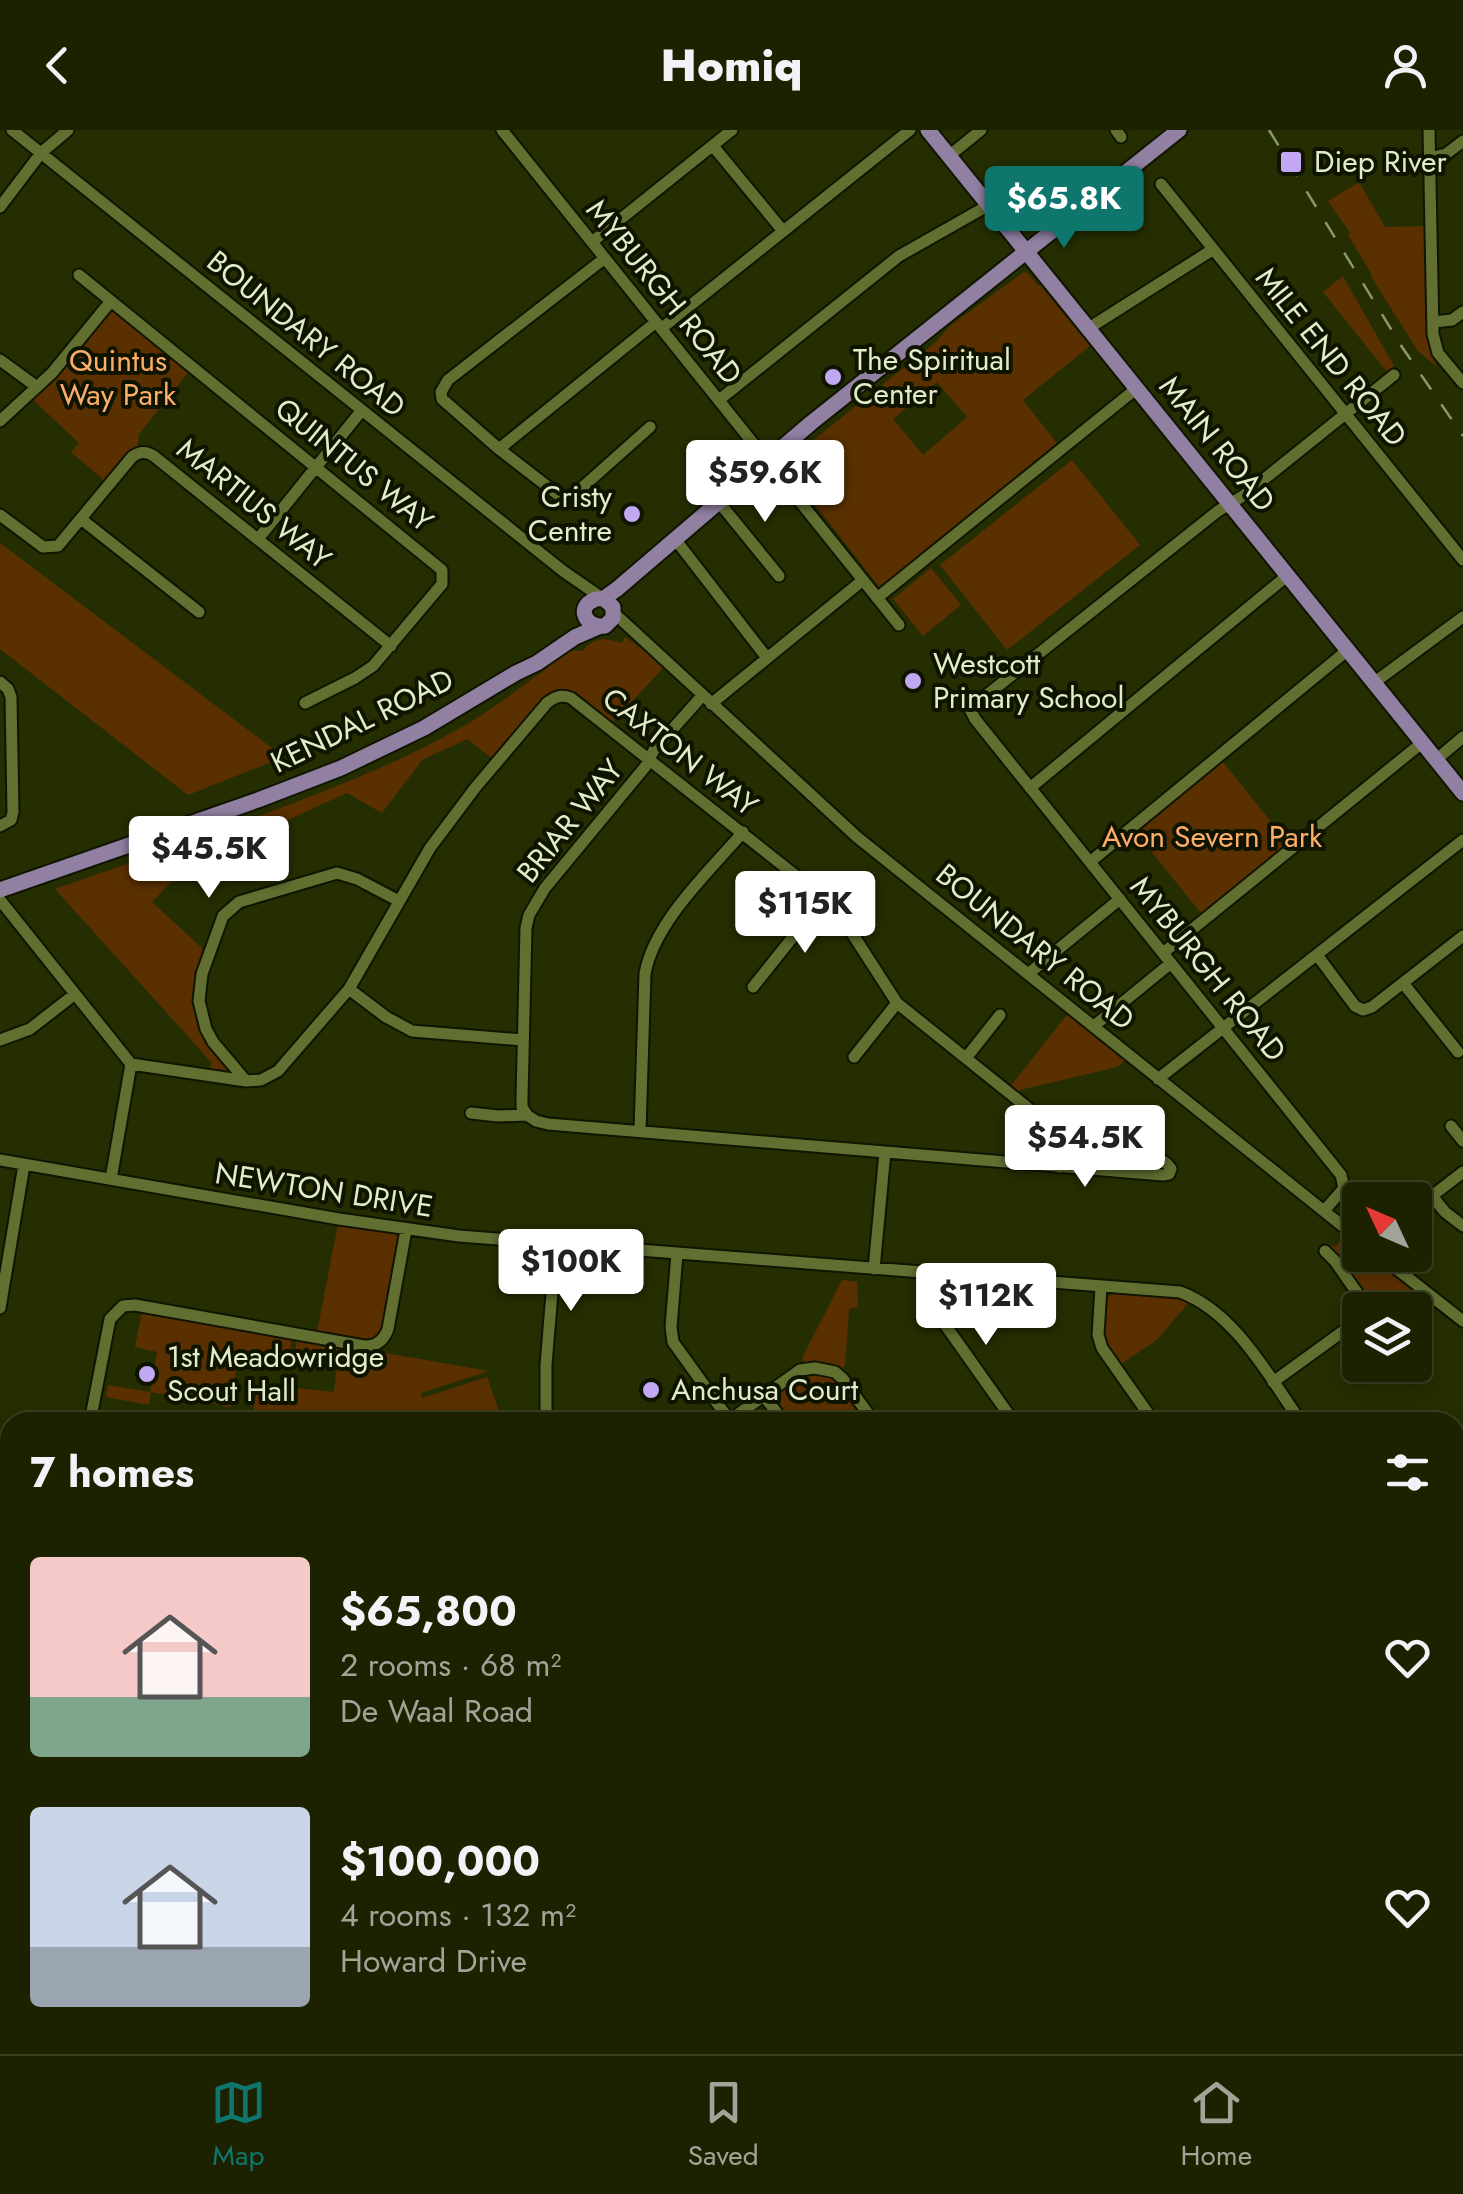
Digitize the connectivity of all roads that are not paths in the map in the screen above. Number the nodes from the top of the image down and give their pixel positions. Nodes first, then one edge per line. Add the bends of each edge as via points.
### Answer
1 (12, 130) edge
2 (68, 130) edge
3 (502, 130) edge
4 (732, 130) edge
5 (910, 130) edge
6 (928, 130) edge
7 (981, 130) edge
8 (1179, 130) edge
9 (1428, 130) edge
10 (1463, 140) edge
11 (713, 146) junction
12 (41, 153) junction
13 (949, 156) junction
14 (1430, 158) junction
15 (1161, 184) dead end
16 (989, 205) junction
17 (0, 207) edge
18 (783, 231) junction
19 (592, 242) junction
20 (1212, 250) junction
21 (1028, 251) junction
22 (605, 258) junction
23 (78, 275) dead end
24 (111, 301) junction
25 (1463, 312) edge
26 (1433, 322) junction
27 (659, 325) junction
28 (1089, 328) junction
29 (0, 360) edge
30 (1394, 375) dead end
31 (1463, 383) edge
32 (37, 387) junction
33 (1137, 388) junction
34 (719, 400) junction
35 (362, 410) junction
36 (1345, 415) junction
37 (0, 421) edge
38 (650, 428) dead end
39 (499, 450) junction
40 (766, 460) junction
41 (316, 466) junction
42 (718, 501) junction
43 (1230, 504) junction
44 (0, 515) edge
45 (81, 519) junction
46 (258, 539) junction
47 (676, 539) junction
48 (1463, 560) edge
49 (1288, 575) junction
50 (569, 576) junction
51 (780, 576) dead end
52 (863, 580) junction
53 (877, 598) junction
54 (609, 606) junction
55 (199, 612) dead end
56 (585, 612) junction
57 (1463, 617) edge
58 (899, 625) dead end
59 (600, 627) junction
60 (643, 642) junction
61 (391, 646) junction
62 (1348, 650) junction
63 (768, 658) junction
64 (516, 672) junction
65 (0, 682) edge
66 (1374, 682) junction
67 (706, 700) junction
68 (305, 703) dead end
69 (1463, 738) edge
70 (1423, 742) junction
71 (1437, 759) junction
72 (649, 760) junction
73 (1030, 788) junction
74 (1463, 793) edge
75 (0, 826) edge
76 (743, 832) junction
77 (1463, 840) edge
78 (1090, 862) junction
79 (0, 890) edge
80 (824, 898) junction
81 (1120, 899) junction
82 (0, 900) edge
83 (399, 901) junction
84 (1463, 936) edge
85 (1163, 952) junction
86 (1316, 955) junction
87 (1172, 964) junction
88 (1028, 974) junction
89 (1403, 982) junction
90 (753, 987) dead end
91 (348, 989) junction
92 (75, 994) junction
93 (896, 1003) junction
94 (1000, 1015) dead end
95 (1094, 1026) junction
96 (1223, 1027) junction
97 (0, 1040) edge
98 (523, 1040) junction
99 (1458, 1052) dead end
100 (854, 1056) dead end
101 (966, 1058) junction
102 (131, 1064) junction
103 (1158, 1079) junction
104 (246, 1081) junction
105 (471, 1113) dead end
106 (527, 1114) junction
107 (1451, 1126) dead end
108 (640, 1130) junction
109 (1463, 1142) edge
110 (884, 1152) junction
111 (0, 1160) edge
112 (24, 1165) junction
113 (1059, 1168) junction
114 (1113, 1172) dead end
115 (1463, 1172) edge
116 (111, 1179) junction
117 (1432, 1196) joint
118 (1324, 1212) junction
119 (1342, 1226) edge
120 (1463, 1226) edge
121 (406, 1230) junction
122 (556, 1245) junction
123 (1325, 1251) dead end
124 (677, 1254) junction
125 (874, 1269) junction
126 (1401, 1272) edge
127 (949, 1276) junction
128 (2, 1285) edge
129 (1101, 1287) junction
130 (1357, 1292) edge
131 (0, 1308) edge
132 (1463, 1321) edge
133 (1342, 1332) edge
134 (1272, 1382) junction
135 (764, 1396) junction
136 (92, 1412) edge
137 (546, 1412) edge
138 (721, 1412) edge
139 (742, 1412) edge
140 (776, 1412) edge
141 (867, 1412) edge
142 (1007, 1412) edge
143 (1147, 1412) edge
144 (1294, 1412) edge

1 - 12 street, BOUNDARY ROAD
2 - 12 street
3 - 19 street, MYBURGH ROAD
4 - 11 street
5 - 18 street
6 - 13 main road, MAIN ROAD
7 - 13 street
8 - 21 main road
9 - 14 street
10 - 14 street
11 - 18 street
11 - 19 street
12 - 17 street
12 - 35 street, BOUNDARY ROAD
13 - 16 main road, MAIN ROAD
14 - 26 street
15 - 20 street, MILE END ROAD
16 - 21 main road, MAIN ROAD
16 - 34 street via 899,256
18 - 27 street
19 - 22 street, MYBURGH ROAD
20 - 28 street
20 - 36 street, MILE END ROAD
21 - 28 main road, MAIN ROAD
21 - 40 main road
22 - 27 street, MYBURGH ROAD
22 - 39 street via 444,386 447,406
23 - 24 street, QUINTUS WAY
24 - 32 street
24 - 41 street, QUINTUS WAY
25 - 26 street
26 - 31 street via 1438,353
27 - 34 street, MYBURGH ROAD
27 - 39 street
28 - 33 main road, MAIN ROAD
29 - 32 street
30 - 36 street
32 - 37 street
33 - 43 main road, MAIN ROAD
33 - 53 street
34 - 40 street, MYBURGH ROAD
35 - 41 street
35 - 50 street, BOUNDARY ROAD
36 - 43 street
36 - 48 street, MILE END ROAD
38 - 39 street via 566,497
40 - 42 main road
40 - 52 street, MYBURGH ROAD
41 - 46 street
41 - 61 street, QUINTUS WAY via 442,570 442,584
42 - 47 main road
42 - 51 street
43 - 49 main road, MAIN ROAD
43 - 73 street, MYBURGH ROAD via 973,706 974,719
44 - 45 street, MARTIUS WAY via 51,548
45 - 46 street, MARTIUS WAY via 132,457 147,452
45 - 55 street
46 - 61 street, MARTIUS WAY
47 - 54 main road
47 - 63 street
49 - 62 main road, MAIN ROAD
49 - 73 street
50 - 54 street, BOUNDARY ROAD
50 - 56 street, BOUNDARY ROAD
52 - 53 street, MYBURGH ROAD
52 - 63 street, BRIAR WAY
53 - 58 street, MYBURGH ROAD
54 - 56 main road via 590,602
54 - 59 main road via 610,623
54 - 60 street, BOUNDARY ROAD
56 - 59 main road
56 - 64 main road, KENDAL ROAD
57 - 66 street
59 - 60 street, BOUNDARY ROAD
59 - 64 main road, KENDAL ROAD
60 - 67 street, BOUNDARY ROAD
61 - 68 street, QUINTUS WAY via 356,678
62 - 66 main road, MAIN ROAD
62 - 78 street
63 - 67 street, BRIAR WAY
64 - 79 main road, KENDAL ROAD via 424,728 340,768
65 - 75 street via 11,697 14,815
66 - 70 main road, MAIN ROAD
67 - 72 street, BRIAR WAY
67 - 88 street, BOUNDARY ROAD via 827,812
69 - 71 street
70 - 71 main road, MAIN ROAD
70 - 85 street
71 - 74 main road, MAIN ROAD
72 - 76 street, CAXTON WAY
72 - 83 street, CAXTON WAY via 570,698 552,699 475,788
72 - 98 street, BRIAR WAY via 528,915
73 - 78 street, MYBURGH ROAD
76 - 80 street, CAXTON WAY
76 - 108 street via 651,950
77 - 86 street
78 - 81 street, MYBURGH ROAD
80 - 90 street
80 - 93 street, CAXTON WAY
81 - 85 street, MYBURGH ROAD
81 - 88 street
82 - 92 street
83 - 91 street, CAXTON WAY
83 - 104 street via 336,873 239,902 222,916 202,974 200,1002 213,1042
84 - 89 street
85 - 87 street, MYBURGH ROAD
86 - 89 street via 1359,1009 1372,1007
86 - 96 street
87 - 95 street
87 - 96 street, MYBURGH ROAD
88 - 95 street, BOUNDARY ROAD
89 - 99 street
91 - 98 street via 412,1031
91 - 104 street, CAXTON WAY via 278,1070
92 - 97 street via 30,1029
92 - 102 street
93 - 100 street
93 - 101 street, CAXTON WAY
94 - 101 street
95 - 103 street, BOUNDARY ROAD
96 - 103 street
96 - 118 street, MYBURGH ROAD via 1344,1179 1342,1192
98 - 106 street, BRIAR WAY
101 - 113 street, CAXTON WAY via 1053,1128 1061,1145
102 - 104 street
102 - 116 street
103 - 118 street, BOUNDARY ROAD
105 - 106 street
106 - 108 street via 548,1124
107 - 109 street
108 - 110 street
110 - 113 street
110 - 125 street
111 - 112 street, NEWTON DRIVE
112 - 116 street, NEWTON DRIVE
112 - 128 street
113 - 114 street
115 - 117 street
116 - 121 street, NEWTON DRIVE
117 - 120 street
118 - 119 street, BOUNDARY ROAD
121 - 122 street, NEWTON DRIVE
121 - 136 street via 384,1337 370,1346 126,1304 110,1319
122 - 124 street, NEWTON DRIVE
122 - 137 street
123 - 130 street
124 - 125 street, NEWTON DRIVE
124 - 138 street via 671,1335
125 - 127 street, NEWTON DRIVE
126 - 132 street
127 - 129 street, NEWTON DRIVE
127 - 142 street via 946,1326
128 - 131 street
129 - 134 street, NEWTON DRIVE via 1180,1292 1207,1304
129 - 143 street via 1102,1348
133 - 134 street
134 - 144 street, NEWTON DRIVE
135 - 139 street
135 - 140 street
135 - 141 street via 800,1370 825,1369 843,1379

